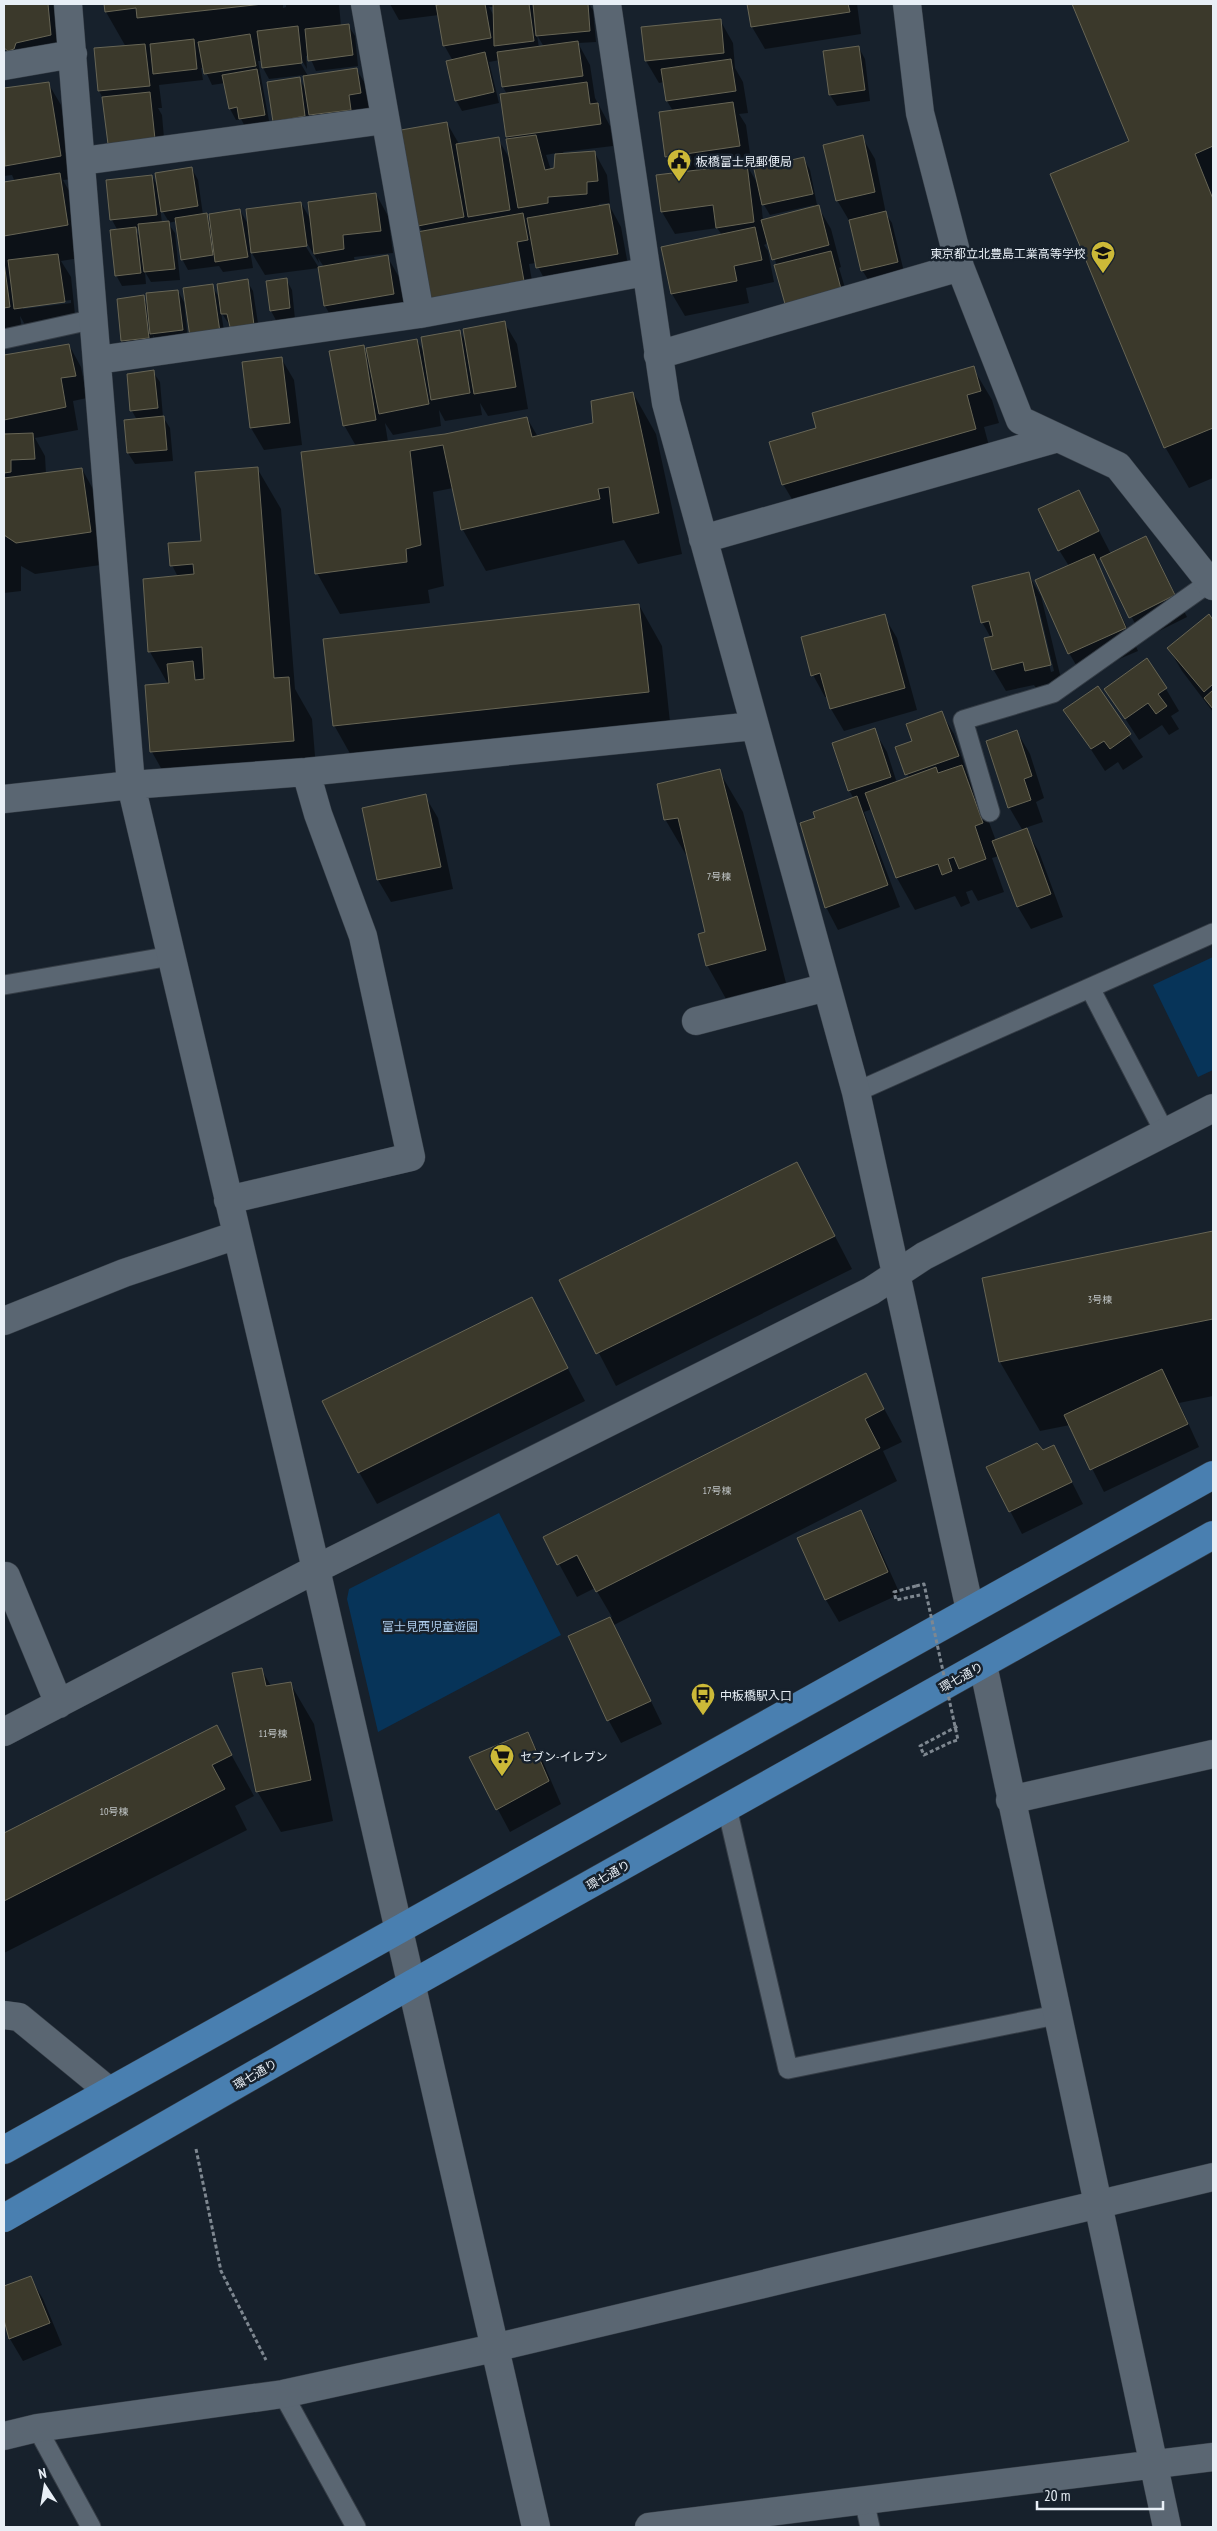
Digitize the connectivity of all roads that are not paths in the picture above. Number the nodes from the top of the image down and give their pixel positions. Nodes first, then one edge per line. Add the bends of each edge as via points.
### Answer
1 (68, 4) edge
2 (365, 4) edge
3 (607, 4) edge
4 (907, 4) edge
5 (73, 54) junction
6 (4, 66) edge
7 (385, 120) junction
8 (82, 161) junction
9 (960, 267) junction
10 (645, 272) junction
11 (420, 314) junction
12 (95, 320) junction
13 (4, 339) edge
14 (658, 355) junction
15 (98, 360) junction
16 (1058, 438) junction
17 (703, 539) junction
18 (1211, 584) edge
19 (754, 726) junction
20 (306, 772) junction
21 (131, 785) junction
22 (4, 799) edge
23 (990, 812) dead end
24 (1213, 933) edge
25 (171, 956) junction
26 (4, 985) edge
27 (827, 986) junction
28 (1090, 988) junction
29 (696, 1021) dead end
30 (856, 1092) junction
31 (1213, 1108) edge
32 (1165, 1133) junction
33 (228, 1200) junction
34 (237, 1235) junction
35 (897, 1275) junction
36 (4, 1321) edge
37 (1213, 1474) edge
38 (1213, 1535) edge
39 (316, 1569) junction
40 (4, 1577) edge
41 (970, 1610) junction
42 (983, 1664) junction
43 (58, 1704) junction
44 (4, 1732) edge
45 (1213, 1754) edge
46 (1010, 1800) junction
47 (727, 1808) junction
48 (398, 1929) junction
49 (412, 1984) junction
50 (4, 2015) edge
51 (1056, 2015) junction
52 (109, 2091) junction
53 (4, 2150) edge
54 (1213, 2177) edge
55 (1097, 2204) junction
56 (4, 2218) edge
57 (494, 2348) junction
58 (282, 2394) junction
59 (38, 2428) junction
60 (4, 2436) edge
61 (1213, 2458) edge
62 (1153, 2464) junction
63 (864, 2500) junction
64 (92, 2527) edge
65 (356, 2527) edge
66 (536, 2527) edge
67 (649, 2527) edge
68 (870, 2527) edge
69 (1166, 2527) edge

1 - 5 street
2 - 7 street
3 - 10 street
4 - 9 street via 920,112
5 - 6 street
5 - 8 street
7 - 8 street
7 - 11 street
8 - 12 street
9 - 14 street
9 - 16 street via 1020,420
10 - 11 street
10 - 14 street
11 - 15 street
12 - 13 lane
12 - 15 street
14 - 17 street via 666,403
15 - 21 street
16 - 17 street
16 - 18 street via 1118,466
17 - 19 street
18 - 23 lane via 1053,694 963,720
19 - 20 street
19 - 27 street
20 - 21 street
20 - 33 street via 363,936 411,1157
21 - 22 street
21 - 25 street
24 - 28 lane
25 - 26 lane
25 - 33 street
27 - 29 street
27 - 30 street
28 - 30 lane
28 - 32 lane
30 - 35 street
31 - 32 street
32 - 35 street via 924,1256
33 - 34 street
34 - 36 street via 124,1273
34 - 39 street
35 - 39 street via 871,1291
35 - 41 street
37 - 41 main road
38 - 42 main road, 環七通り
39 - 43 street
39 - 48 street
40 - 43 street
41 - 48 main road
42 - 46 street
42 - 47 main road, 環七通り
43 - 44 street
45 - 46 street
46 - 51 street
47 - 49 main road, 環七通り
47 - 51 lane via 788,2069
48 - 49 street
48 - 52 main road
49 - 56 main road, 環七通り
49 - 57 street
50 - 52 street via 18,2017
51 - 55 street
52 - 53 main road
54 - 55 street
55 - 57 street
55 - 62 street
57 - 58 street
57 - 66 street
58 - 59 street
58 - 65 lane
59 - 60 street
59 - 64 lane
61 - 62 street
62 - 63 street
62 - 69 street
63 - 67 street
63 - 68 lane

